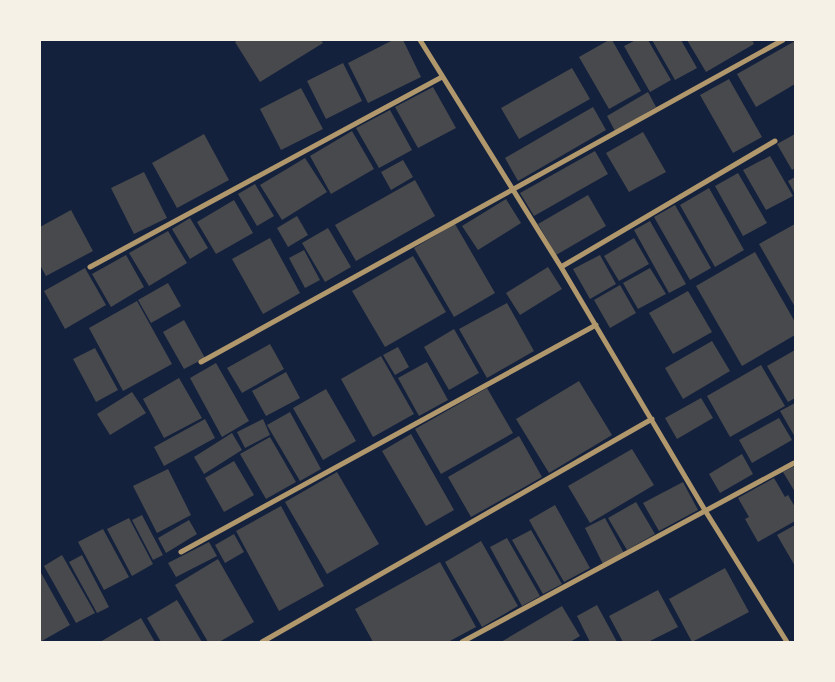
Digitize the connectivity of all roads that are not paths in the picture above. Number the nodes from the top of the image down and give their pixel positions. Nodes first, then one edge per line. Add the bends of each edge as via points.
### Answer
1 (420, 40) edge
2 (783, 40) edge
3 (442, 77) junction
4 (775, 141) dead end
5 (512, 188) junction
6 (561, 266) junction
7 (90, 267) dead end
8 (596, 325) junction
9 (201, 362) dead end
10 (652, 419) junction
11 (794, 463) edge
12 (706, 512) junction
13 (182, 552) dead end
14 (262, 642) edge
15 (462, 642) edge
16 (787, 642) edge

1 - 3 street
2 - 5 street
3 - 5 street
3 - 7 street
4 - 6 street
5 - 6 street
5 - 9 street
6 - 8 street
8 - 10 street
8 - 13 street
10 - 12 street
10 - 14 street
11 - 12 street
12 - 15 street
12 - 16 street

